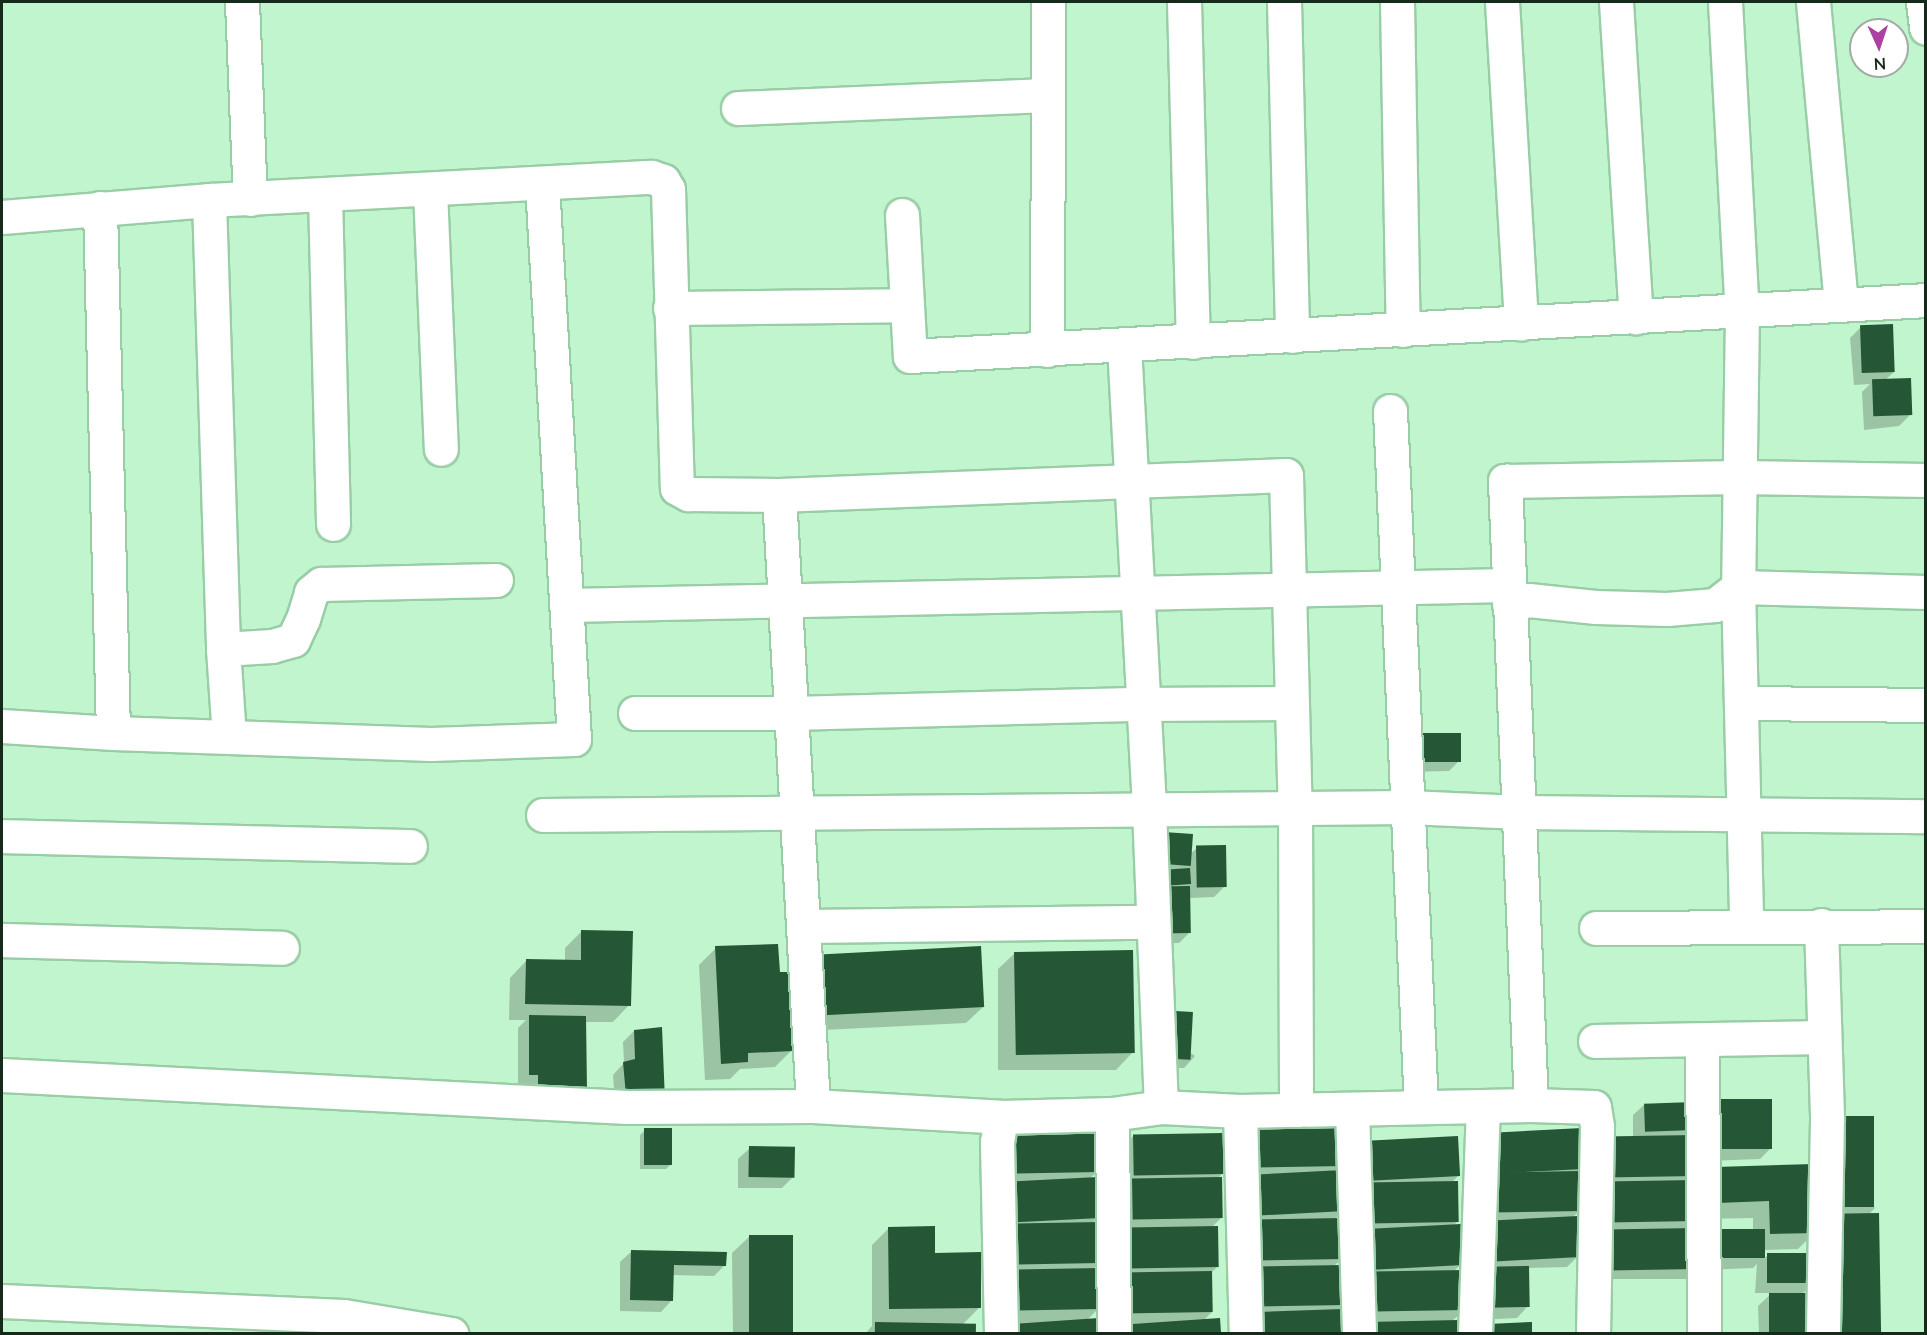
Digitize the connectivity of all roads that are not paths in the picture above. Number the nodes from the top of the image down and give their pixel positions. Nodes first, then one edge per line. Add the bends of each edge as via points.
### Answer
1 (242, 2) edge
2 (1048, 2) edge
3 (1184, 2) edge
4 (1284, 2) edge
5 (1397, 2) edge
6 (1502, 2) edge
7 (1616, 2) edge
8 (1725, 2) edge
9 (1813, 2) edge
10 (1923, 2) edge
11 (1926, 28) edge
12 (1048, 94) junction
13 (738, 108) dead end
14 (542, 184) junction
15 (430, 189) junction
16 (325, 195) junction
17 (250, 199) junction
18 (209, 200) junction
19 (100, 208) junction
20 (902, 214) dead end
21 (2, 217) edge
22 (1926, 300) edge
23 (907, 305) junction
24 (1841, 305) junction
25 (670, 309) junction
26 (1742, 311) junction
27 (1636, 317) junction
28 (1521, 323) junction
29 (1403, 330) junction
30 (1292, 336) junction
31 (1193, 342) junction
32 (1124, 345) junction
33 (1047, 350) junction
34 (1390, 411) dead end
35 (441, 449) dead end
36 (1740, 477) junction
37 (1926, 480) edge
38 (1131, 481) junction
39 (779, 495) junction
40 (333, 524) dead end
41 (496, 580) dead end
42 (1396, 587) junction
43 (1738, 587) junction
44 (1289, 590) junction
45 (1136, 592) junction
46 (1926, 592) edge
47 (1508, 594) junction
48 (785, 600) junction
49 (568, 605) junction
50 (223, 649) junction
51 (1291, 703) junction
52 (1743, 703) junction
53 (1141, 704) junction
54 (1926, 705) edge
55 (635, 712) dead end
56 (791, 713) junction
57 (2, 726) edge
58 (113, 734) junction
59 (229, 736) junction
60 (1408, 807) junction
61 (1149, 809) junction
62 (1295, 810) junction
63 (1521, 812) junction
64 (796, 813) junction
65 (543, 815) dead end
66 (1745, 815) junction
67 (1926, 816) edge
68 (2, 836) edge
69 (411, 846) dead end
70 (1152, 922) junction
71 (1821, 925) junction
72 (803, 926) junction
73 (1746, 926) junction
74 (1926, 926) edge
75 (1596, 928) dead end
76 (2, 940) edge
77 (282, 948) dead end
78 (1824, 1037) junction
79 (1595, 1041) dead end
80 (1702, 1041) junction
81 (2, 1075) edge
82 (1531, 1105) junction
83 (813, 1106) junction
84 (1483, 1106) junction
85 (1161, 1107) junction
86 (1421, 1107) junction
87 (1352, 1109) junction
88 (1296, 1110) junction
89 (1240, 1111) junction
90 (1112, 1114) junction
91 (1000, 1117) junction
92 (2, 1301) edge
93 (344, 1325) edge
94 (452, 1334) edge
95 (1001, 1334) edge
96 (1114, 1334) edge
97 (1246, 1334) edge
98 (1359, 1334) edge
99 (1475, 1334) edge
100 (1593, 1334) edge
101 (1704, 1334) edge
102 (1823, 1334) edge

1 - 17 street
2 - 12 street
3 - 31 street
4 - 30 street
5 - 29 street
6 - 28 street
7 - 27 street
8 - 26 street
9 - 24 street
10 - 11 street
12 - 13 street
12 - 33 street
14 - 15 street
14 - 25 street via 651,177 663,181 668,189
14 - 49 street
15 - 16 street
15 - 35 street
16 - 17 street
16 - 40 street
17 - 18 street
18 - 19 street
18 - 50 street
19 - 21 street
19 - 58 street
20 - 23 street
22 - 24 street
23 - 25 street
23 - 33 street via 910,356
24 - 26 street
25 - 39 street via 677,488 688,494
26 - 27 street
26 - 36 street
27 - 28 street
28 - 29 street
29 - 30 street
30 - 31 street
31 - 32 street
32 - 33 street
32 - 38 street
34 - 42 street
36 - 37 street
36 - 43 street
36 - 47 street via 1505,481
38 - 39 street
38 - 44 street via 1286,475
38 - 45 street
39 - 48 street
41 - 50 street via 321,584 311,592 293,640 272,646
42 - 44 street
42 - 47 street
42 - 60 street
43 - 46 street
43 - 47 street via 1714,605 1667,609 1596,607
43 - 52 street
44 - 45 street
44 - 51 street
45 - 48 street
45 - 53 street
47 - 63 street
48 - 49 street
48 - 56 street
49 - 59 street via 574,739 431,744
50 - 59 street
51 - 53 street
51 - 62 street
52 - 54 street
52 - 66 street
53 - 56 street
53 - 61 street
55 - 56 street
56 - 64 street
57 - 58 street
58 - 59 street
60 - 62 street
60 - 63 street
60 - 86 street
61 - 62 street
61 - 64 street
61 - 70 street
62 - 88 street
63 - 66 street
63 - 82 street
64 - 65 street
64 - 72 street
66 - 67 street
66 - 73 street
68 - 69 street
70 - 72 street
70 - 85 street
71 - 73 street
71 - 74 street
71 - 78 street
72 - 83 street
73 - 75 street
76 - 77 street
78 - 80 street
78 - 102 street via 1827,1120
79 - 80 street
80 - 101 street
81 - 83 street via 627,1107
82 - 84 street
82 - 100 street via 1594,1107 1597,1127
83 - 91 street
84 - 86 street
84 - 99 street
85 - 89 street
85 - 90 street
86 - 87 street
87 - 88 street
87 - 98 street
88 - 89 street
89 - 97 street
90 - 91 street
90 - 96 street
91 - 95 street via 997,1142
92 - 93 street
93 - 94 street

